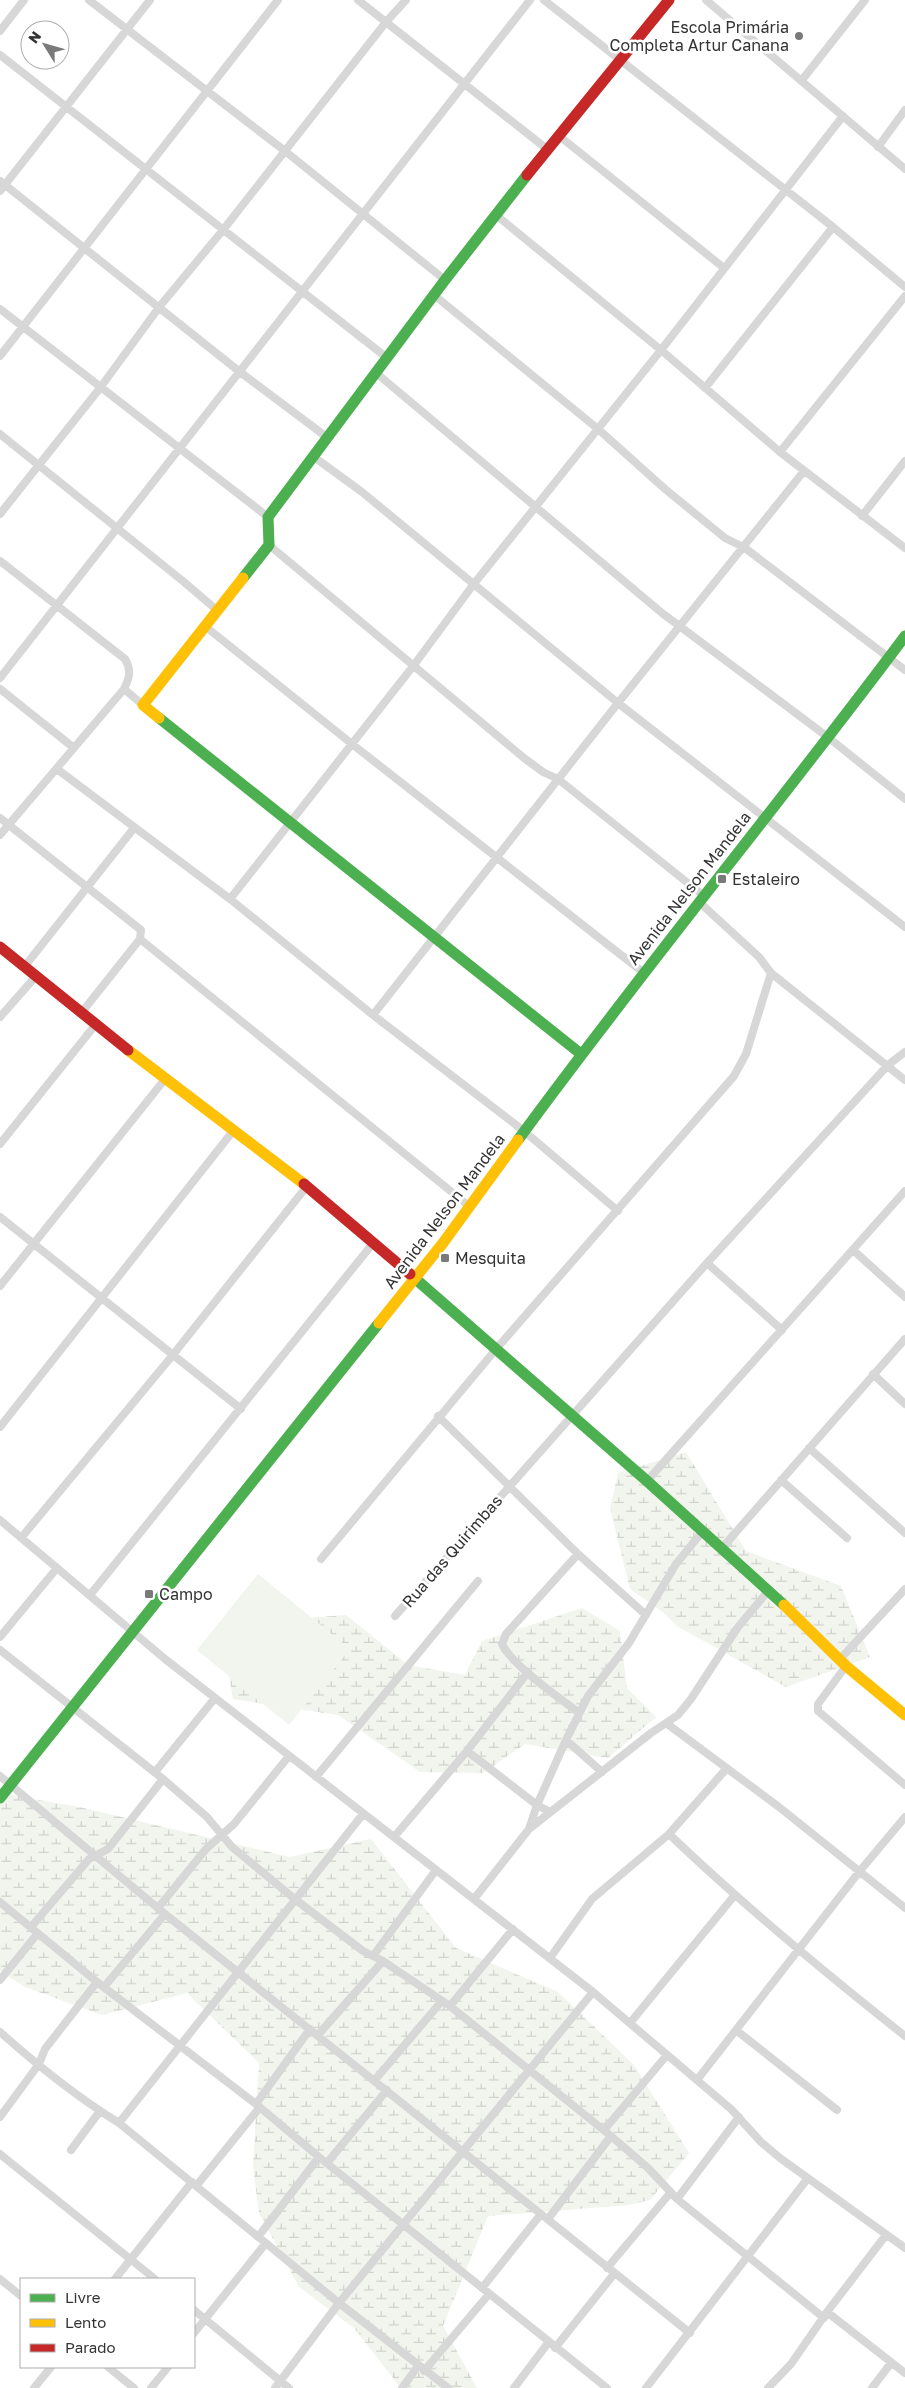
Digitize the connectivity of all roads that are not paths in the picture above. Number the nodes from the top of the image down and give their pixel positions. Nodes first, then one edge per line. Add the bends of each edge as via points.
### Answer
1 (24, 0) edge
2 (89, 0) edge
3 (150, 0) edge
4 (278, 0) edge
5 (358, 0) edge
6 (406, 0) edge
7 (530, 0) edge
8 (544, 0) edge
9 (669, 0) edge
10 (706, 0) edge
11 (865, 0) edge
12 (386, 22) junction
13 (127, 29) junction
14 (0, 31) edge
15 (0, 55) edge
16 (620, 61) junction
17 (802, 80) junction
18 (463, 84) junction
19 (206, 91) junction
20 (65, 107) junction
21 (905, 110) edge
22 (842, 116) junction
23 (558, 136) junction
24 (878, 146) junction
25 (547, 149) junction
26 (285, 151) junction
27 (145, 169) junction
28 (905, 170) edge
29 (2, 186) edge
30 (786, 190) junction
31 (362, 213) junction
32 (496, 215) junction
33 (833, 227) junction
34 (223, 230) junction
35 (83, 248) junction
36 (724, 268) junction
37 (445, 280) junction
38 (905, 286) edge
39 (301, 292) junction
40 (434, 295) junction
41 (905, 296) edge
42 (160, 306) junction
43 (0, 309) edge
44 (23, 327) junction
45 (661, 350) junction
46 (0, 356) edge
47 (386, 357) junction
48 (240, 372) junction
49 (375, 372) junction
50 (100, 388) junction
51 (705, 388) junction
52 (598, 429) junction
53 (0, 434) edge
54 (328, 438) junction
55 (179, 449) junction
56 (780, 452) junction
57 (314, 457) junction
58 (905, 461) edge
59 (38, 466) junction
60 (804, 471) junction
61 (536, 506) junction
62 (0, 514) edge
63 (862, 516) junction
64 (268, 517) junction
65 (118, 528) junction
66 (269, 545) junction
67 (744, 548) junction
68 (905, 548) edge
69 (0, 561) edge
70 (472, 585) junction
71 (56, 606) junction
72 (218, 611) junction
73 (206, 626) junction
74 (680, 626) junction
75 (905, 636) edge
76 (889, 658) junction
77 (414, 665) junction
78 (905, 670) edge
79 (0, 678) edge
80 (0, 689) edge
81 (124, 689) junction
82 (618, 703) junction
83 (143, 705) junction
84 (829, 738) junction
85 (352, 744) junction
86 (74, 748) junction
87 (57, 768) junction
88 (558, 779) junction
89 (905, 799) edge
90 (765, 817) junction
91 (0, 818) edge
92 (290, 823) junction
93 (8, 825) junction
94 (134, 828) junction
95 (0, 835) edge
96 (497, 859) junction
97 (87, 886) junction
98 (230, 899) junction
99 (702, 899) junction
100 (905, 927) edge
101 (435, 937) junction
102 (140, 939) junction
103 (0, 947) edge
104 (25, 966) junction
105 (644, 973) junction
106 (771, 973) junction
107 (37, 975) junction
108 (82, 1012) junction
109 (373, 1015) junction
110 (0, 1017) edge
111 (96, 1024) junction
112 (905, 1052) edge
113 (581, 1054) junction
114 (888, 1065) junction
115 (165, 1080) junction
116 (905, 1080) edge
117 (233, 1131) junction
118 (524, 1131) junction
119 (0, 1144) edge
120 (307, 1186) junction
121 (905, 1191) edge
122 (469, 1206) junction
123 (618, 1211) junction
124 (0, 1217) edge
125 (374, 1242) junction
126 (34, 1244) junction
127 (853, 1250) junction
128 (706, 1263) junction
129 (415, 1277) junction
130 (0, 1286) edge
131 (905, 1298) edge
132 (102, 1299) junction
133 (782, 1330) junction
134 (905, 1339) edge
135 (496, 1348) junction
136 (172, 1356) junction
137 (874, 1374) junction
138 (905, 1404) edge
139 (241, 1409) junction
140 (438, 1416) junction
141 (572, 1416) junction
142 (0, 1427) edge
143 (809, 1448) junction
144 (781, 1480) junction
145 (647, 1481) junction
146 (508, 1486) junction
147 (0, 1520) edge
148 (703, 1531) junction
149 (905, 1533) edge
150 (21, 1538) junction
151 (847, 1538) dead end
152 (722, 1548) junction
153 (578, 1554) junction
154 (321, 1558) dead end
155 (57, 1568) junction
156 (478, 1581) dead end
157 (905, 1589) edge
158 (769, 1590) junction
159 (90, 1595) junction
160 (898, 1596) junction
161 (905, 1601) edge
162 (646, 1614) junction
163 (395, 1616) dead end
164 (132, 1632) junction
165 (0, 1637) edge
166 (0, 1650) edge
167 (843, 1663) junction
168 (528, 1672) junction
169 (215, 1698) junction
170 (73, 1706) junction
171 (578, 1712) junction
172 (905, 1715) edge
173 (666, 1723) junction
174 (566, 1740) junction
175 (467, 1751) junction
176 (289, 1756) junction
177 (727, 1768) junction
178 (155, 1772) junction
179 (602, 1772) junction
180 (0, 1776) edge
181 (316, 1777) junction
182 (163, 1779) junction
183 (11, 1785) junction
184 (905, 1785) edge
185 (0, 1798) edge
186 (537, 1805) junction
187 (550, 1812) junction
188 (363, 1814) junction
189 (905, 1817) edge
190 (529, 1829) junction
191 (669, 1834) junction
192 (221, 1835) junction
193 (394, 1837) junction
194 (96, 1855) junction
195 (436, 1870) junction
196 (859, 1872) junction
197 (734, 1896) junction
198 (474, 1899) junction
199 (296, 1900) junction
200 (0, 1902) edge
201 (158, 1908) junction
202 (905, 1908) edge
203 (164, 1914) junction
204 (31, 1927) junction
205 (513, 1929) junction
206 (38, 1933) junction
207 (797, 1951) junction
208 (374, 1956) junction
209 (550, 1958) junction
210 (383, 1961) junction
211 (238, 1973) junction
212 (0, 1980) edge
213 (101, 1984) junction
214 (593, 1992) junction
215 (441, 2002) junction
216 (450, 2006) junction
217 (630, 2023) junction
218 (310, 2029) junction
219 (736, 2030) junction
220 (0, 2032) edge
221 (318, 2035) junction
222 (905, 2036) edge
223 (181, 2044) junction
224 (667, 2055) junction
225 (39, 2064) junction
226 (529, 2069) junction
227 (697, 2080) junction
228 (374, 2081) junction
229 (387, 2090) junction
230 (258, 2105) junction
231 (837, 2110) dead end
232 (100, 2112) junction
233 (0, 2117) edge
234 (739, 2117) junction
235 (119, 2123) junction
236 (604, 2130) junction
237 (612, 2136) junction
238 (71, 2150) dead end
239 (464, 2152) junction
240 (0, 2154) edge
241 (319, 2157) junction
242 (326, 2163) junction
243 (808, 2178) junction
244 (195, 2184) junction
245 (671, 2192) junction
246 (677, 2199) junction
247 (544, 2216) junction
248 (403, 2225) junction
249 (886, 2235) junction
250 (258, 2237) junction
251 (266, 2243) junction
252 (905, 2248) edge
253 (748, 2257) junction
254 (130, 2260) junction
255 (607, 2268) junction
256 (614, 2274) junction
257 (116, 2278) edge
258 (154, 2278) edge
259 (0, 2279) edge
260 (485, 2291) junction
261 (20, 2295) edge
262 (339, 2304) junction
263 (195, 2311) edge
264 (826, 2315) junction
265 (205, 2319) junction
266 (195, 2332) edge
267 (690, 2333) junction
268 (552, 2345) junction
269 (891, 2363) junction
270 (50, 2368) edge
271 (109, 2368) edge
272 (167, 2368) edge
273 (421, 2368) junction
274 (903, 2368) edge
275 (281, 2381) junction
276 (132, 2387) edge
277 (34, 2388) edge
278 (151, 2388) edge
279 (275, 2388) edge
280 (289, 2388) edge
281 (402, 2388) edge
282 (448, 2388) edge
283 (514, 2388) edge
284 (608, 2388) edge
285 (646, 2388) edge
286 (768, 2388) edge
287 (872, 2388) edge

1 - 14 street
2 - 13 street
3 - 13 street
4 - 19 street
5 - 12 street
6 - 12 street
7 - 18 street
8 - 16 street
9 - 16 street
10 - 17 street
11 - 17 street
12 - 18 street
12 - 26 street
13 - 19 street
13 - 20 street
15 - 20 street
16 - 23 street
16 - 30 street
17 - 22 street
18 - 25 street
18 - 31 street
19 - 26 street
19 - 27 street
20 - 27 street
20 - 29 street
21 - 24 street
22 - 24 street
22 - 30 street
23 - 25 street
23 - 36 street
24 - 28 street
25 - 32 street
26 - 31 street
26 - 34 street
27 - 34 street
27 - 35 street
29 - 35 street
30 - 33 street
30 - 36 street
31 - 37 street
31 - 39 street
32 - 37 street
32 - 45 street
33 - 38 street
33 - 51 street
34 - 39 street
34 - 42 street
35 - 42 street
35 - 44 street
36 - 45 street
37 - 40 street
39 - 47 street
39 - 48 street
40 - 47 street
40 - 52 street
41 - 56 street
42 - 48 street
42 - 50 street
43 - 44 street
44 - 46 street
44 - 50 street
45 - 51 street
45 - 52 street
47 - 49 street
48 - 54 street
48 - 55 street
49 - 54 street
49 - 61 street
50 - 55 street
50 - 59 street
51 - 56 street
52 - 61 street
52 - 67 street via 725,538
53 - 59 street
54 - 57 street
55 - 64 street
55 - 65 street
56 - 60 street
57 - 64 street
57 - 70 street via 369,498
58 - 63 street
59 - 62 street
59 - 65 street
60 - 63 street
60 - 67 street
61 - 70 street
61 - 74 street
63 - 68 street
64 - 66 street
65 - 71 street
65 - 72 street
66 - 72 street
66 - 77 street
67 - 74 street
67 - 76 street
69 - 71 street
70 - 77 street
70 - 82 street
71 - 79 street
71 - 81 street via 125,659 130,670
72 - 73 street
73 - 83 street
73 - 85 street
74 - 82 street
74 - 84 street
75 - 76 street, Avenida Nelson Mandela
76 - 78 street
76 - 84 street, Avenida Nelson Mandela
77 - 85 street
77 - 88 street via 524,758
80 - 86 street
81 - 83 street
81 - 86 street
82 - 88 street
82 - 90 street
83 - 92 street
84 - 89 street
84 - 90 street, Avenida Nelson Mandela
85 - 92 street
85 - 96 street
86 - 87 street
87 - 93 street
87 - 94 street
88 - 96 street
88 - 99 street
90 - 99 street, Avenida Nelson Mandela
90 - 100 street
91 - 93 street
92 - 98 street
92 - 101 street
93 - 95 street
93 - 97 street
94 - 97 street
94 - 98 street
96 - 101 street
96 - 105 street
97 - 102 street via 138,926
97 - 104 street
98 - 109 street
99 - 105 street, Avenida Nelson Mandela
99 - 106 street
101 - 109 street
101 - 113 street
102 - 108 street
102 - 122 street
103 - 104 street
104 - 107 street
105 - 113 street, Avenida Nelson Mandela
106 - 114 street
106 - 123 street via 746,1054 734,1076
107 - 108 street
107 - 110 street
108 - 111 street
109 - 118 street
111 - 115 street
111 - 119 street
112 - 114 street, Rua das Quirimbas
113 - 118 street, Avenida Nelson Mandela
114 - 116 street
114 - 128 street, Rua das Quirimbas
115 - 117 street
115 - 126 street
117 - 120 street
117 - 132 street
118 - 122 street, Avenida Nelson Mandela
118 - 123 street
120 - 125 street
120 - 136 street
121 - 127 street
122 - 129 street, Avenida Nelson Mandela
123 - 135 street
124 - 126 street
125 - 129 street
125 - 139 street
126 - 130 street
126 - 132 street
127 - 131 street
127 - 133 street
128 - 133 street
128 - 141 street, Rua das Quirimbas
129 - 135 street
129 - 164 street, Avenida Nelson Mandela
132 - 136 street
132 - 142 street
133 - 145 street
134 - 137 street
135 - 140 street
135 - 141 street
136 - 139 street
136 - 150 street
137 - 138 street
137 - 143 street
139 - 159 street
140 - 146 street
140 - 154 street
141 - 145 street
141 - 146 street, Rua das Quirimbas
143 - 144 street
143 - 149 street
144 - 151 street
144 - 152 street
145 - 148 street
146 - 153 street
146 - 163 street, Rua das Quirimbas
147 - 150 street
148 - 152 street
148 - 162 street via 676,1564
150 - 155 street
152 - 158 street
153 - 162 street
153 - 168 street via 502,1639 504,1648
155 - 159 street
155 - 165 street
156 - 181 street
157 - 160 street
158 - 167 street
158 - 173 street via 738,1627 691,1699 678,1715
159 - 164 street
160 - 161 street
160 - 167 street
162 - 171 street via 629,1643
164 - 169 street
164 - 170 street, Avenida Nelson Mandela
166 - 170 street
167 - 172 street
167 - 184 street via 818,1704 818,1710
168 - 171 street
168 - 175 street
169 - 176 street
169 - 178 street
170 - 178 street
170 - 183 street, Avenida Nelson Mandela
171 - 174 street
173 - 177 street
173 - 179 street
174 - 179 street
174 - 186 street
175 - 186 street
175 - 193 street
176 - 181 street
176 - 192 street via 234,1824
177 - 191 street
177 - 196 street
178 - 182 street
179 - 187 street
180 - 183 street
181 - 188 street
182 - 192 street via 207,1817
182 - 194 street via 108,1849
183 - 185 street, Avenida Nelson Mandela
183 - 194 street
186 - 187 street
186 - 190 street
187 - 190 street
188 - 193 street
188 - 199 street
189 - 196 street
190 - 198 street
191 - 197 street
191 - 209 street via 598,1892
192 - 199 street
192 - 201 street
193 - 195 street
194 - 201 street
194 - 204 street via 89,1859
195 - 198 street
195 - 208 street
196 - 202 street
196 - 207 street
197 - 207 street
197 - 217 street
198 - 205 street
199 - 208 street
199 - 211 street
200 - 204 street
201 - 203 street
203 - 211 street
203 - 213 street
204 - 206 street
205 - 209 street
205 - 216 street
206 - 212 street
206 - 213 street
207 - 219 street
207 - 222 street
208 - 210 street
209 - 214 street
210 - 215 street
210 - 221 street
211 - 218 street
211 - 223 street
213 - 223 street
213 - 225 street via 45,2049
214 - 217 street
214 - 226 street
215 - 216 street
215 - 228 street
216 - 226 street
217 - 224 street
218 - 221 street
218 - 230 street
219 - 227 street
219 - 231 street
220 - 225 street
221 - 228 street
223 - 230 street
223 - 235 street
224 - 227 street
224 - 236 street
225 - 232 street
225 - 233 street
226 - 236 street
226 - 239 street
227 - 234 street
228 - 229 street
229 - 239 street
229 - 242 street
230 - 241 street
230 - 244 street
232 - 235 street
232 - 238 street
234 - 243 street via 760,2142
234 - 246 street
235 - 244 street
236 - 237 street
237 - 245 street
237 - 247 street
239 - 247 street
239 - 248 street
240 - 254 street
241 - 242 street
241 - 250 street
242 - 248 street
243 - 249 street
243 - 253 street
244 - 250 street
244 - 254 street
245 - 246 street
245 - 255 street
246 - 253 street
247 - 255 street
247 - 260 street
248 - 260 street
248 - 262 street
249 - 252 street
249 - 264 street
250 - 251 street
251 - 262 street
251 - 265 street
253 - 264 street
253 - 267 street
254 - 257 street
254 - 258 street
255 - 256 street
256 - 267 street
256 - 268 street
259 - 261 street
260 - 268 street
260 - 273 street
262 - 273 street
262 - 275 street
263 - 265 street
264 - 269 street
264 - 286 street via 792,2364
265 - 266 street
265 - 275 street
267 - 285 street
268 - 283 street
268 - 284 street
269 - 274 street
269 - 287 street
270 - 277 street
271 - 276 street
272 - 278 street
273 - 281 street
273 - 282 street
275 - 279 street
275 - 280 street

